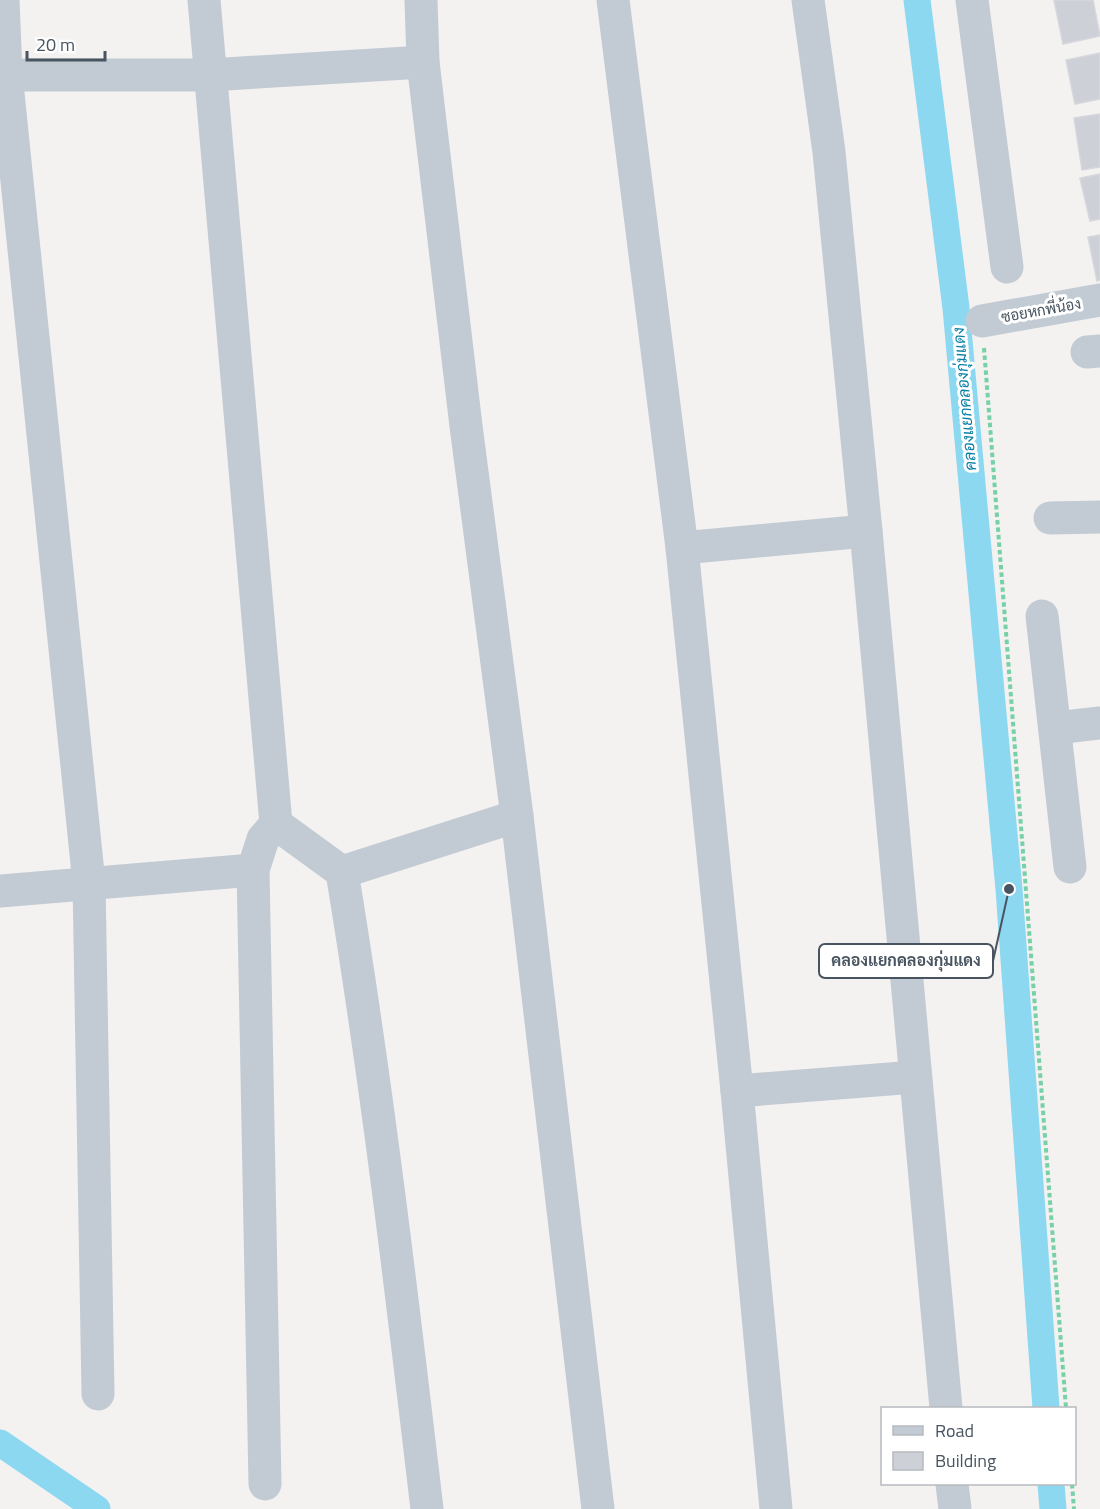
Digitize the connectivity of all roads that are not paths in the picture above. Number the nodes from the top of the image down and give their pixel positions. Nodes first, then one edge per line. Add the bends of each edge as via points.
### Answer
1 (3, 0) edge
2 (204, 0) edge
3 (421, 0) edge
4 (613, 0) edge
5 (808, 0) edge
6 (972, 0) edge
7 (423, 62) junction
8 (3, 75) edge
9 (209, 75) junction
10 (1006, 267) dead end
11 (1100, 300) edge
12 (982, 321) road end
13 (1100, 517) edge
14 (1050, 518) dead end
15 (866, 531) junction
16 (682, 548) junction
17 (1042, 616) dead end
18 (1100, 723) edge
19 (1056, 728) junction
20 (518, 816) junction
21 (276, 824) junction
22 (1070, 867) dead end
23 (253, 870) junction
24 (342, 872) junction
25 (89, 883) junction
26 (0, 891) edge
27 (915, 1077) junction
28 (737, 1091) junction
29 (98, 1394) dead end
30 (946, 1407) edge
31 (265, 1484) dead end
32 (952, 1485) edge
33 (427, 1509) edge
34 (598, 1509) edge
35 (776, 1509) edge
36 (955, 1509) edge

1 - 8 street
2 - 9 street
3 - 7 street
4 - 16 street
5 - 15 street via 829,152
6 - 10 street
7 - 9 street
7 - 20 street
8 - 9 street
8 - 25 street
9 - 21 street
11 - 12 street, ซอยหกพี่น้อง
13 - 14 street
15 - 16 street
15 - 27 street
16 - 28 street
17 - 19 street
18 - 19 street
19 - 22 street
20 - 24 street
20 - 34 street
21 - 23 street via 263,839
21 - 24 street
23 - 25 street
23 - 31 street
24 - 33 street via 392,1202
25 - 26 street
25 - 29 street
27 - 28 street
27 - 30 street
28 - 35 street
32 - 36 street

